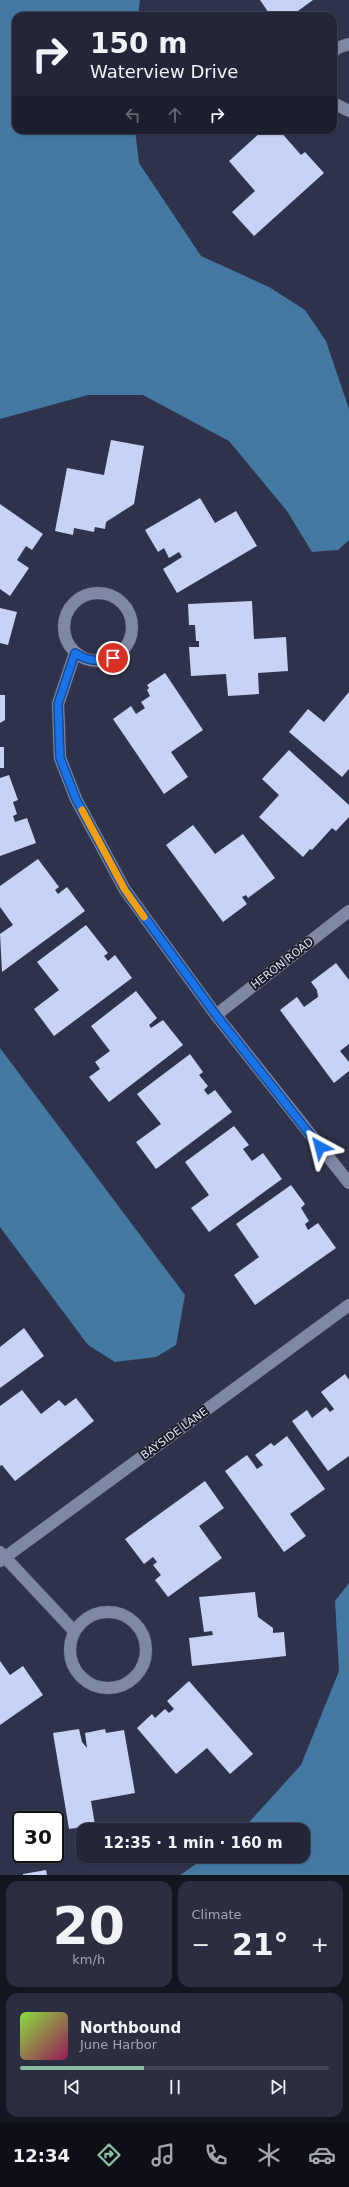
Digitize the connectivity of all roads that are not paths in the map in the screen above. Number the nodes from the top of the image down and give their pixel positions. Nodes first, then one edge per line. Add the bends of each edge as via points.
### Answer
1 (349, 44) edge
2 (337, 48) edge
3 (337, 105) edge
4 (349, 111) edge
5 (75, 653) junction
6 (349, 911) edge
7 (216, 1015) junction
8 (349, 1183) edge
9 (349, 1305) edge
10 (2, 1557) edge
11 (74, 1631) junction

1 - 2 street
3 - 4 street
5 - 5 street via 86,660 100,662 124,651 131,639 132,626 129,613 121,602 110,595 96,593 83,596 72,604 65,616 63,629 67,642
5 - 7 street via 58,704 60,758 76,799 125,890
6 - 7 street, HERON ROAD
7 - 8 street
9 - 10 street, BAYSIDE LANE
10 - 11 street
11 - 11 street via 70,1646 72,1661 78,1674 90,1684 104,1688 119,1687 133,1680 142,1669 147,1655 145,1640 138,1626 127,1616 113,1612 98,1613 84,1620

